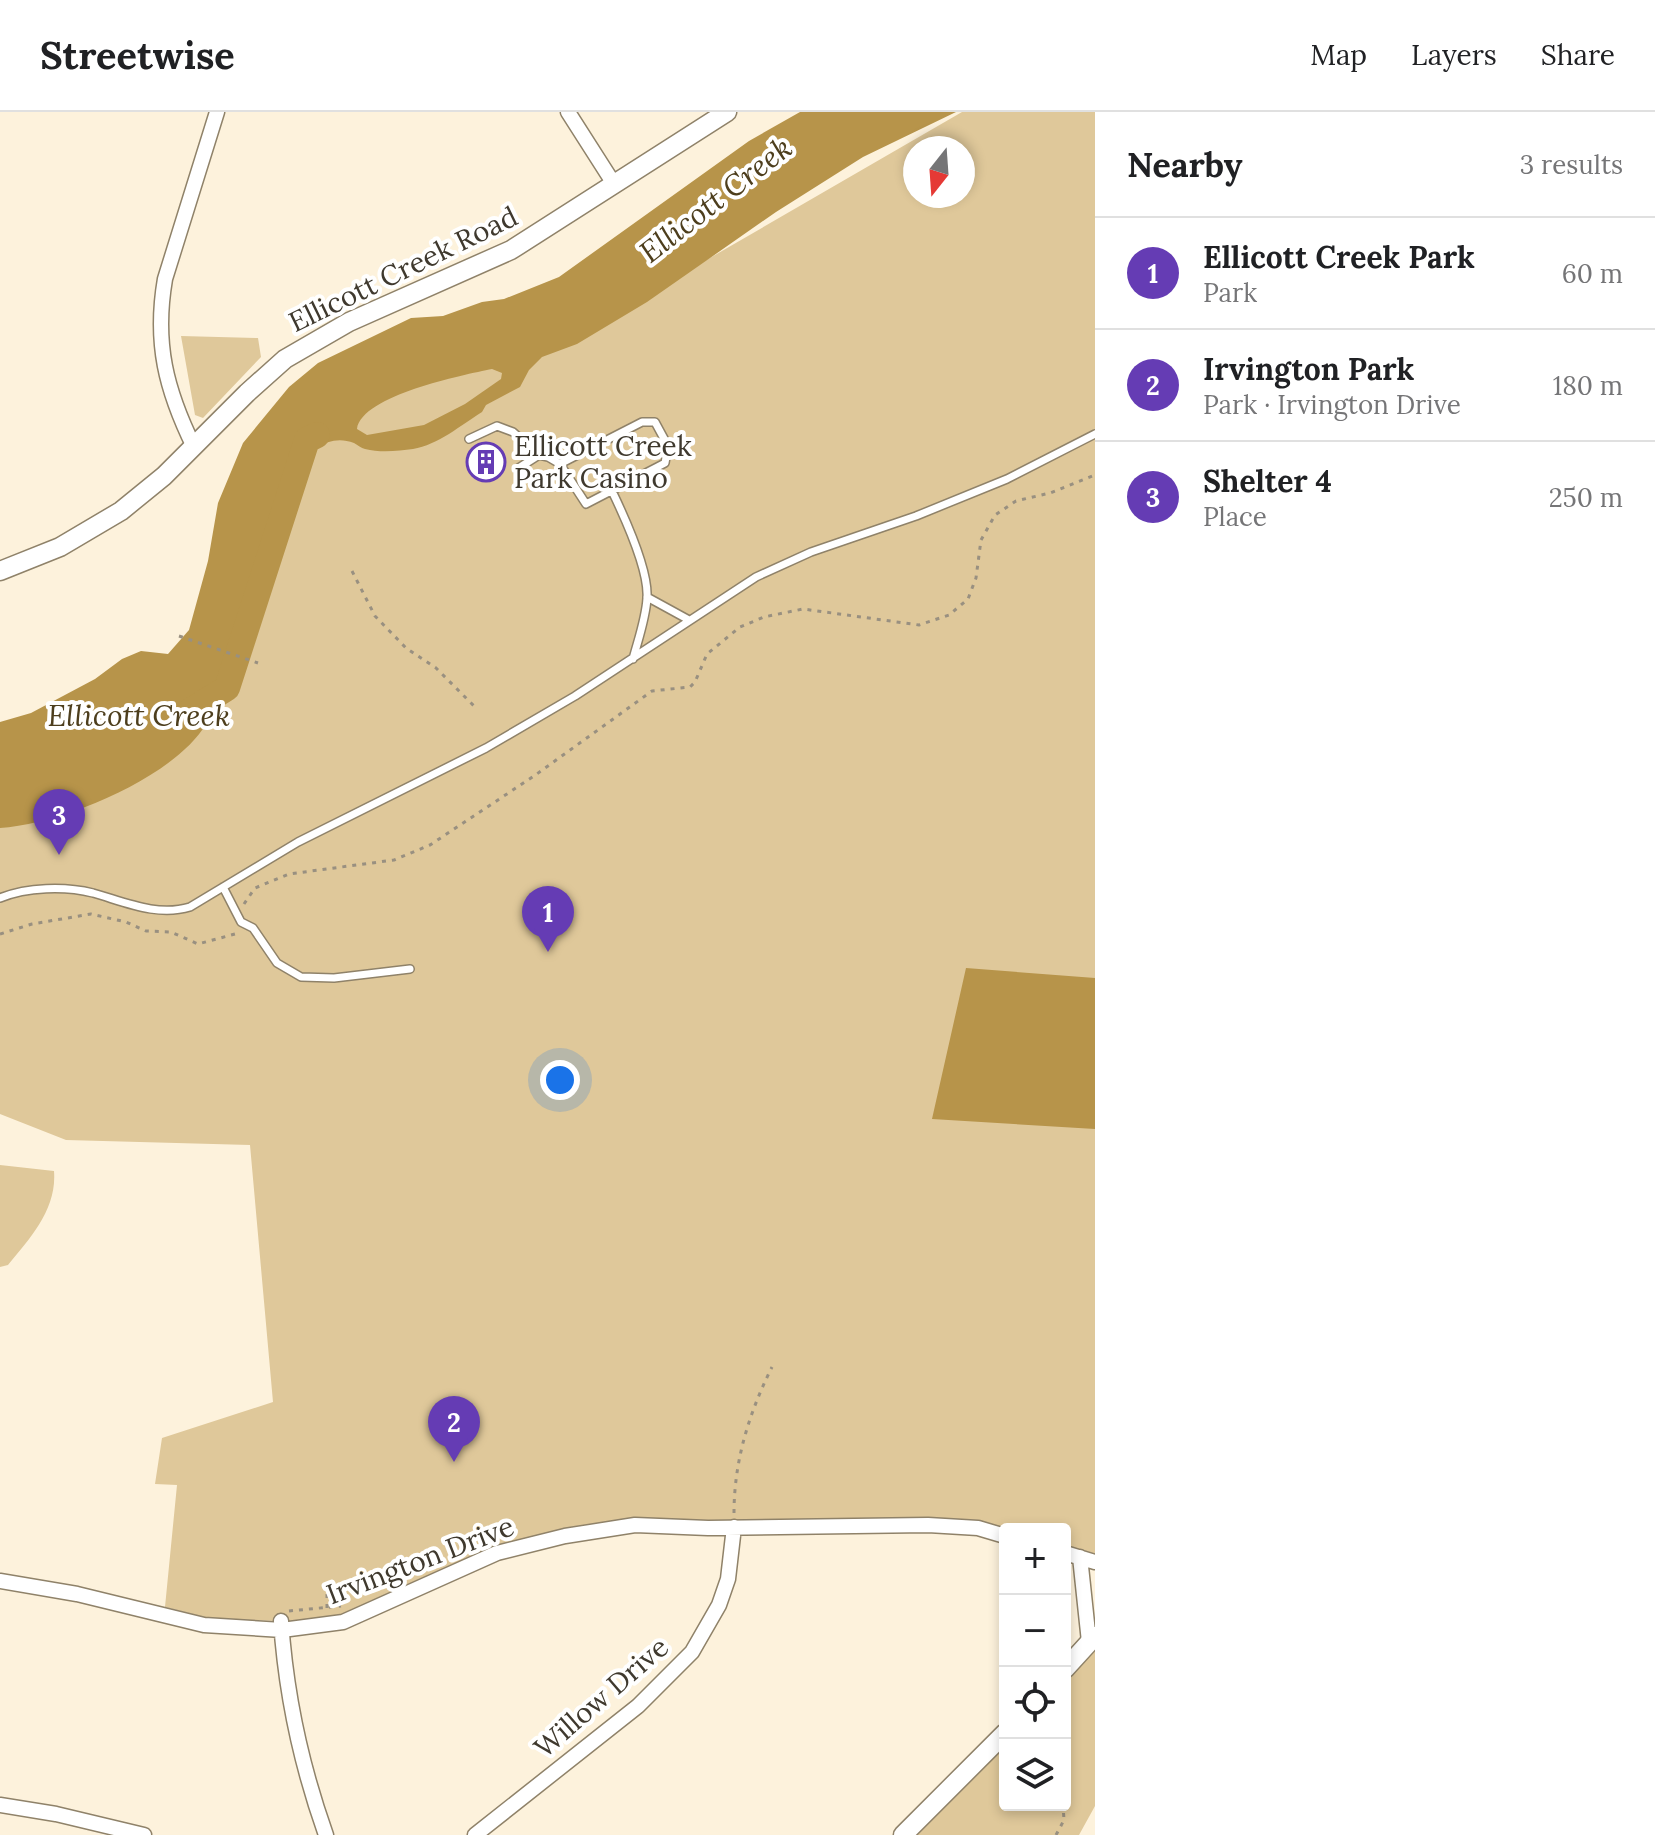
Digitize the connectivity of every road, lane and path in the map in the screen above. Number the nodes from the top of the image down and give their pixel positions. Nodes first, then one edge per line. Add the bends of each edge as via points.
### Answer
1 (217, 112) edge
2 (568, 112) edge
3 (727, 112) edge
4 (614, 184) junction
5 (1095, 434) edge
6 (469, 439) dead end
7 (194, 447) junction
8 (539, 455) junction
9 (560, 464) junction
10 (517, 469) dead end
11 (1095, 475) edge
12 (612, 491) junction
13 (0, 571) edge
14 (352, 571) dead end
15 (647, 597) junction
16 (689, 620) junction
17 (179, 636) dead end
18 (633, 659) junction
19 (258, 663) dead end
20 (474, 706) dead end
21 (223, 887) junction
22 (0, 898) edge
23 (241, 922) junction
24 (0, 934) edge
25 (410, 969) dead end
26 (772, 1367) dead end
27 (734, 1527) junction
28 (999, 1534) edge
29 (1088, 1560) edge
30 (327, 1579) dead end
31 (0, 1581) edge
32 (327, 1608) dead end
33 (282, 1625) junction
34 (1092, 1639) edge
35 (1067, 1667) edge
36 (999, 1739) edge
37 (0, 1805) edge
38 (1063, 1811) edge
39 (144, 1835) edge
40 (326, 1835) edge
41 (475, 1835) edge
42 (903, 1835) edge
43 (1056, 1835) edge

1 - 7 street via 160,305 167,381
2 - 4 street
3 - 4 street, Ellicott Creek Road
4 - 7 street, Ellicott Creek Road via 511,250 349,322 285,359
5 - 16 lane via 1007,479 811,552
6 - 8 lane via 497,426 513,432
7 - 13 street, Ellicott Creek Road via 121,511 60,547
8 - 9 lane
8 - 10 lane
9 - 12 lane via 586,504
9 - 12 lane via 642,422 655,422 668,446 665,463
11 - 23 path via 1016,501 995,515 981,540 968,599 949,615 919,625 803,609 740,627 707,654 690,687 652,691 430,845 394,860 289,874 255,888 243,905
12 - 15 lane via 643,571
14 - 20 path via 375,616
15 - 16 lane
15 - 18 lane
16 - 18 lane
17 - 19 path
18 - 21 lane via 486,748 298,842
21 - 22 lane via 173,912 61,889
21 - 23 lane
23 - 24 path via 235,934 198,944 171,932 146,931 91,914
23 - 25 lane via 253,928 277,963 301,977
26 - 27 path via 746,1429
27 - 28 street, Irvington Drive via 928,1525
27 - 33 street, Irvington Drive via 635,1525 565,1536 497,1553 343,1622
27 - 41 street, Willow Drive via 719,1605 692,1652 638,1706
29 - 34 street
30 - 32 path
31 - 33 street, Irvington Drive via 204,1625
33 - 40 street via 293,1719
34 - 35 street
36 - 42 street
37 - 39 street
38 - 43 path

